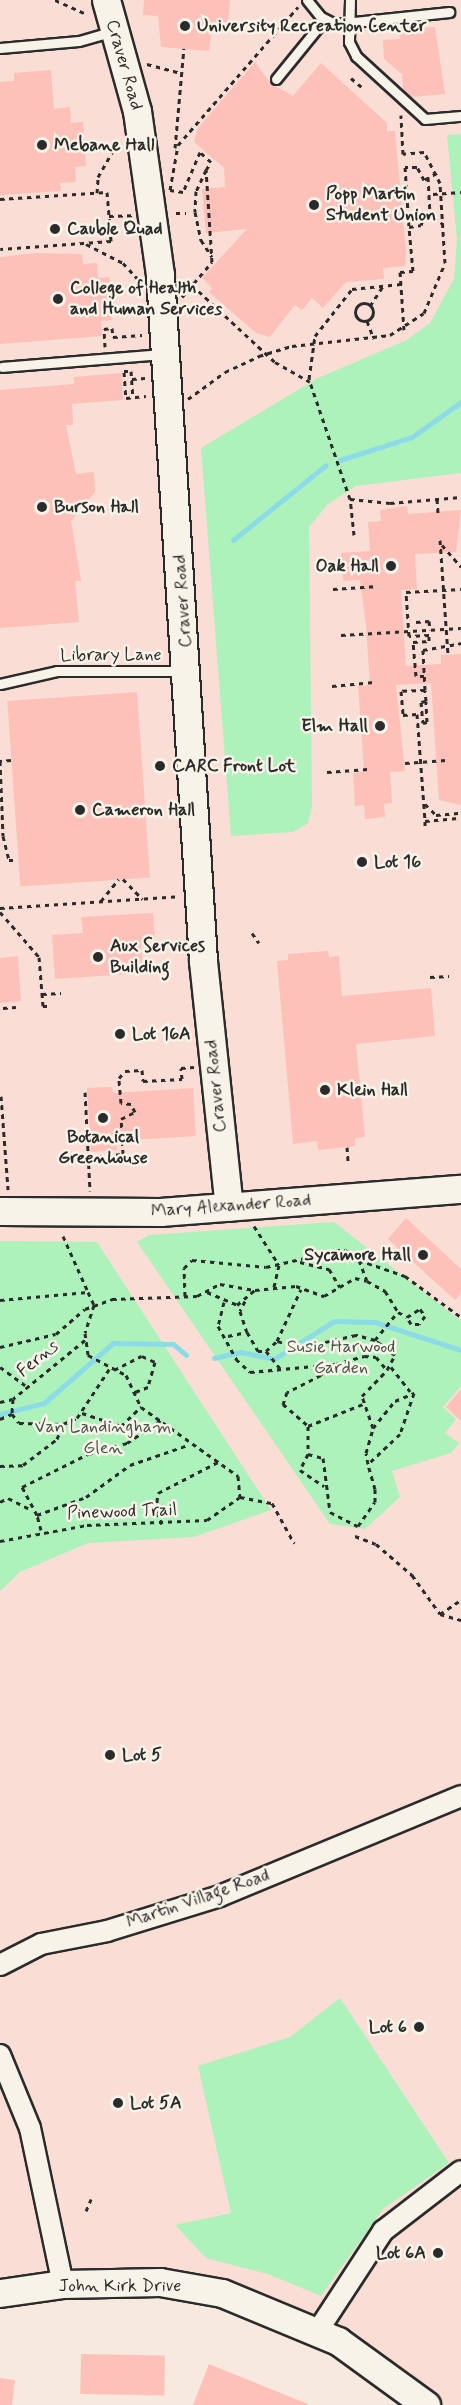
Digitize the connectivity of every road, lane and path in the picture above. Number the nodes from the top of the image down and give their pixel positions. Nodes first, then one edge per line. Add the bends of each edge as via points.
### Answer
1 (55, 0) edge
2 (299, 0) edge
3 (307, 0) edge
4 (350, 0) edge
5 (96, 7) edge
6 (449, 12) dead end
7 (324, 20) junction
8 (348, 24) junction
9 (114, 30) junction
10 (0, 48) edge
11 (183, 48) dead end
12 (147, 64) dead end
13 (181, 73) junction
14 (351, 78) dead end
15 (276, 79) dead end
16 (363, 88) dead end
17 (400, 105) dead end
18 (461, 116) edge
19 (119, 138) dead end
20 (175, 150) junction
21 (206, 170) junction
22 (437, 173) junction
23 (428, 177) junction
24 (461, 192) edge
25 (98, 193) junction
26 (433, 194) junction
27 (441, 194) junction
28 (0, 199) edge
29 (176, 213) dead end
30 (186, 213) dead end
31 (430, 213) junction
32 (140, 214) dead end
33 (109, 216) junction
34 (443, 225) junction
35 (409, 227) junction
36 (84, 243) junction
37 (0, 249) edge
38 (212, 257) junction
39 (141, 284) dead end
40 (401, 284) junction
41 (192, 285) junction
42 (384, 286) junction
43 (186, 292) dead end
44 (370, 306) junction
45 (367, 321) junction
46 (404, 330) junction
47 (146, 334) dead end
48 (374, 339) junction
49 (314, 343) junction
50 (114, 348) dead end
51 (267, 353) junction
52 (166, 354) junction
53 (123, 362) dead end
54 (2, 367) dead end
55 (124, 372) junction
56 (147, 377) dead end
57 (132, 379) junction
58 (310, 382) junction
59 (147, 396) dead end
60 (133, 397) junction
61 (186, 401) dead end
62 (461, 497) edge
63 (437, 498) junction
64 (350, 499) junction
65 (438, 515) dead end
66 (354, 535) dead end
67 (461, 567) edge
68 (378, 586) dead end
69 (333, 589) dead end
70 (461, 589) edge
71 (443, 590) junction
72 (416, 622) dead end
73 (461, 627) edge
74 (446, 629) junction
75 (430, 630) junction
76 (409, 631) junction
77 (341, 635) dead end
78 (461, 643) edge
79 (447, 644) junction
80 (448, 655) dead end
81 (188, 670) junction
82 (424, 676) junction
83 (374, 682) dead end
84 (0, 684) edge
85 (332, 686) dead end
86 (425, 690) junction
87 (426, 701) junction
88 (0, 754) edge
89 (11, 760) dead end
90 (446, 760) dead end
91 (0, 761) edge
92 (421, 762) junction
93 (405, 763) dead end
94 (368, 769) dead end
95 (327, 772) dead end
96 (424, 803) junction
97 (461, 813) edge
98 (461, 818) edge
99 (425, 821) junction
100 (425, 828) dead end
101 (18, 860) dead end
102 (187, 895) dead end
103 (142, 898) junction
104 (101, 901) junction
105 (0, 910) edge
106 (2, 917) edge
107 (252, 933) dead end
108 (259, 944) dead end
109 (449, 976) dead end
110 (430, 977) dead end
111 (61, 993) dead end
112 (42, 994) junction
113 (47, 1006) dead end
114 (16, 1007) dead end
115 (3, 1008) dead end
116 (198, 1066) dead end
117 (85, 1092) dead end
118 (1, 1096) edge
119 (347, 1147) dead end
120 (89, 1157) junction
121 (348, 1163) dead end
122 (461, 1189) edge
123 (88, 1197) dead end
124 (4, 1199) edge
125 (229, 1207) junction
126 (252, 1221) dead end
127 (63, 1236) dead end
128 (359, 1260) junction
129 (300, 1262) junction
130 (279, 1265) junction
131 (367, 1281) junction
132 (274, 1287) junction
133 (340, 1287) junction
134 (300, 1289) junction
135 (255, 1290) junction
136 (88, 1292) junction
137 (207, 1292) junction
138 (185, 1296) junction
139 (0, 1300) edge
140 (245, 1301) junction
141 (224, 1302) junction
142 (94, 1305) junction
143 (398, 1312) junction
144 (407, 1317) junction
145 (461, 1317) edge
146 (247, 1332) junction
147 (227, 1336) junction
148 (85, 1340) junction
149 (375, 1340) junction
150 (277, 1341) junction
151 (0, 1347) edge
152 (266, 1351) junction
153 (326, 1365) junction
154 (0, 1367) edge
155 (110, 1368) junction
156 (281, 1369) junction
157 (389, 1369) junction
158 (25, 1385) junction
159 (410, 1391) junction
160 (135, 1392) junction
161 (13, 1399) junction
162 (0, 1402) edge
163 (363, 1404) junction
164 (141, 1407) junction
165 (82, 1413) junction
166 (12, 1414) junction
167 (0, 1419) edge
168 (161, 1420) junction
169 (63, 1424) junction
170 (308, 1426) junction
171 (373, 1428) junction
172 (189, 1444) junction
173 (308, 1454) junction
174 (220, 1461) junction
175 (368, 1464) junction
176 (0, 1466) edge
177 (324, 1486) junction
178 (240, 1497) junction
179 (0, 1502) edge
180 (32, 1510) junction
181 (37, 1515) junction
182 (162, 1524) junction
183 (41, 1530) junction
184 (355, 1536) dead end
185 (0, 1541) edge
186 (294, 1543) dead end
187 (461, 1600) edge
188 (440, 1614) junction
189 (461, 1620) edge
190 (461, 1796) edge
191 (0, 1965) edge
192 (0, 2055) edge
193 (461, 2171) edge
194 (91, 2199) dead end
195 (86, 2211) dead end
196 (63, 2284) junction
197 (0, 2293) edge
198 (317, 2332) junction
199 (426, 2405) edge

1 - 5 path
2 - 20 path
3 - 7 lane
4 - 8 lane
5 - 9 street, Craver Road
6 - 8 lane
7 - 8 lane
7 - 15 lane
8 - 18 lane via 352,53 425,119
9 - 10 lane via 78,41
9 - 52 street, Craver Road via 141,131
11 - 13 path
12 - 13 path
13 - 20 path
14 - 16 path
17 - 22 path via 403,154 424,152
19 - 25 path via 98,177
20 - 21 path via 178,165 170,190 183,192 200,152 211,162
21 - 38 path
21 - 38 path via 197,185 195,212 201,240
22 - 23 path
22 - 27 path
23 - 26 path
23 - 35 path via 424,180 417,166 405,167
24 - 27 path
25 - 28 path
25 - 33 path via 107,192
26 - 27 path
26 - 31 path
27 - 34 path
29 - 30 path
31 - 34 path
31 - 35 path via 421,225
32 - 33 path
33 - 36 path via 111,241
34 - 46 path via 440,283 424,314
35 - 40 path via 413,271 400,272
36 - 37 path
36 - 39 path via 123,262
38 - 41 path
40 - 42 path
40 - 46 path
41 - 43 path
41 - 51 path
42 - 44 path
42 - 49 path via 347,293 319,324
44 - 45 path
44 - 45 path via 360,305 355,311
45 - 48 path
46 - 48 path
47 - 50 path via 113,337 112,328 104,328 106,349
48 - 49 path
49 - 51 path
49 - 58 path
51 - 58 path
51 - 61 path via 225,372
52 - 54 lane
52 - 81 street, Craver Road
53 - 55 path
55 - 57 path via 131,371
55 - 60 path via 126,398
56 - 57 path
57 - 60 path
58 - 64 path
59 - 60 path
62 - 63 path
63 - 64 path
63 - 65 path
64 - 66 path
67 - 71 path via 440,542
68 - 69 path
70 - 71 path
71 - 74 path
71 - 76 path via 406,592
72 - 75 path via 429,621
73 - 74 path
74 - 75 path
74 - 79 path
75 - 76 path
76 - 77 path
76 - 82 path via 409,636 429,635 429,641 413,642 416,676
78 - 79 path
79 - 80 path
79 - 82 path via 423,650
81 - 84 lane, Library Lane via 125,675 57,671
81 - 125 street, Craver Road via 203,961
82 - 86 path
83 - 85 path
86 - 87 path
86 - 92 path via 401,691 403,714 417,714
87 - 87 path via 427,722 423,723 422,702
88 - 91 path
89 - 91 path
90 - 92 path
91 - 101 path via 3,836 9,860
92 - 93 path
92 - 96 path
94 - 95 path
96 - 97 path via 435,815
96 - 99 path
98 - 99 path
99 - 100 path
102 - 103 path
103 - 104 path
103 - 104 path via 121,879
104 - 105 path
105 - 106 path
106 - 112 path via 39,957
107 - 108 path
109 - 110 path
111 - 112 path
112 - 113 path via 43,1006
114 - 115 path
116 - 120 path via 181,1068 182,1078 143,1082 142,1070 125,1071 119,1078 121,1103 131,1104 135,1112 121,1119 123,1154
117 - 120 path
118 - 124 path
119 - 121 path
120 - 123 path
122 - 125 street, Mary Alexander Road
124 - 125 street, Mary Alexander Road via 115,1213
126 - 130 path
127 - 136 path
128 - 129 path via 344,1249
128 - 131 path
128 - 145 path via 405,1276
129 - 130 path
129 - 133 path via 329,1269
130 - 132 path
130 - 138 path via 192,1260 184,1268
131 - 133 path via 355,1278
131 - 143 path via 385,1291
132 - 134 path
132 - 135 path
133 - 134 path via 324,1296
134 - 150 path
135 - 137 path via 220,1284
135 - 140 path
136 - 139 path
136 - 142 path
137 - 138 path
137 - 141 path
138 - 142 path
140 - 141 path
140 - 146 path via 240,1311
141 - 147 path via 218,1326
142 - 148 path
142 - 151 path via 56,1335
143 - 144 path
143 - 149 path
144 - 144 path via 420,1309 425,1316 419,1324 411,1324
146 - 147 path
146 - 152 path via 258,1351
147 - 156 path via 236,1359 250,1372
148 - 155 path via 88,1355
148 - 158 path, Ferns
149 - 150 path via 334,1337 299,1348
149 - 157 path via 395,1355
150 - 152 path
152 - 156 path
153 - 156 path
153 - 157 path via 376,1356
153 - 170 path via 321,1375 287,1392 283,1404
154 - 158 path
155 - 160 path via 126,1375
155 - 160 path via 142,1356 155,1362 148,1388
155 - 165 path
157 - 159 path
157 - 163 path via 362,1396
158 - 161 path, Ferns
159 - 171 path
159 - 175 path via 414,1399 400,1434
160 - 164 path
161 - 162 path
161 - 166 path, Ferns
163 - 170 path
163 - 171 path
164 - 165 path via 121,1426
164 - 168 path
165 - 169 path
166 - 167 path
166 - 169 path via 30,1425 44,1420
168 - 172 path
168 - 180 path via 127,1443 88,1454 22,1487
169 - 176 path via 57,1439 23,1465
170 - 173 path
171 - 175 path
172 - 174 path
172 - 181 path via 130,1465 86,1497
173 - 177 path via 323,1458
173 - 177 path via 300,1470
174 - 178 path via 238,1476
174 - 182 path via 158,1493 156,1511
175 - 177 path via 376,1496 358,1526 330,1512
178 - 182 path, Pinewood Trail via 207,1520
178 - 186 path via 272,1503
179 - 180 path via 8,1498
180 - 181 path
181 - 183 path
182 - 183 path, Pinewood Trail
183 - 185 path, Pinewood Trail
184 - 188 path via 376,1545 412,1575
187 - 188 path
188 - 189 path
190 - 191 street, Martin Village Road via 220,1896 107,1931 41,1944
192 - 196 street via 28,2120
193 - 198 street via 390,2223
194 - 195 path
196 - 197 street, John Kirk Drive
196 - 198 street, John Kirk Drive via 180,2284 265,2306
198 - 199 street, John Kirk Drive

